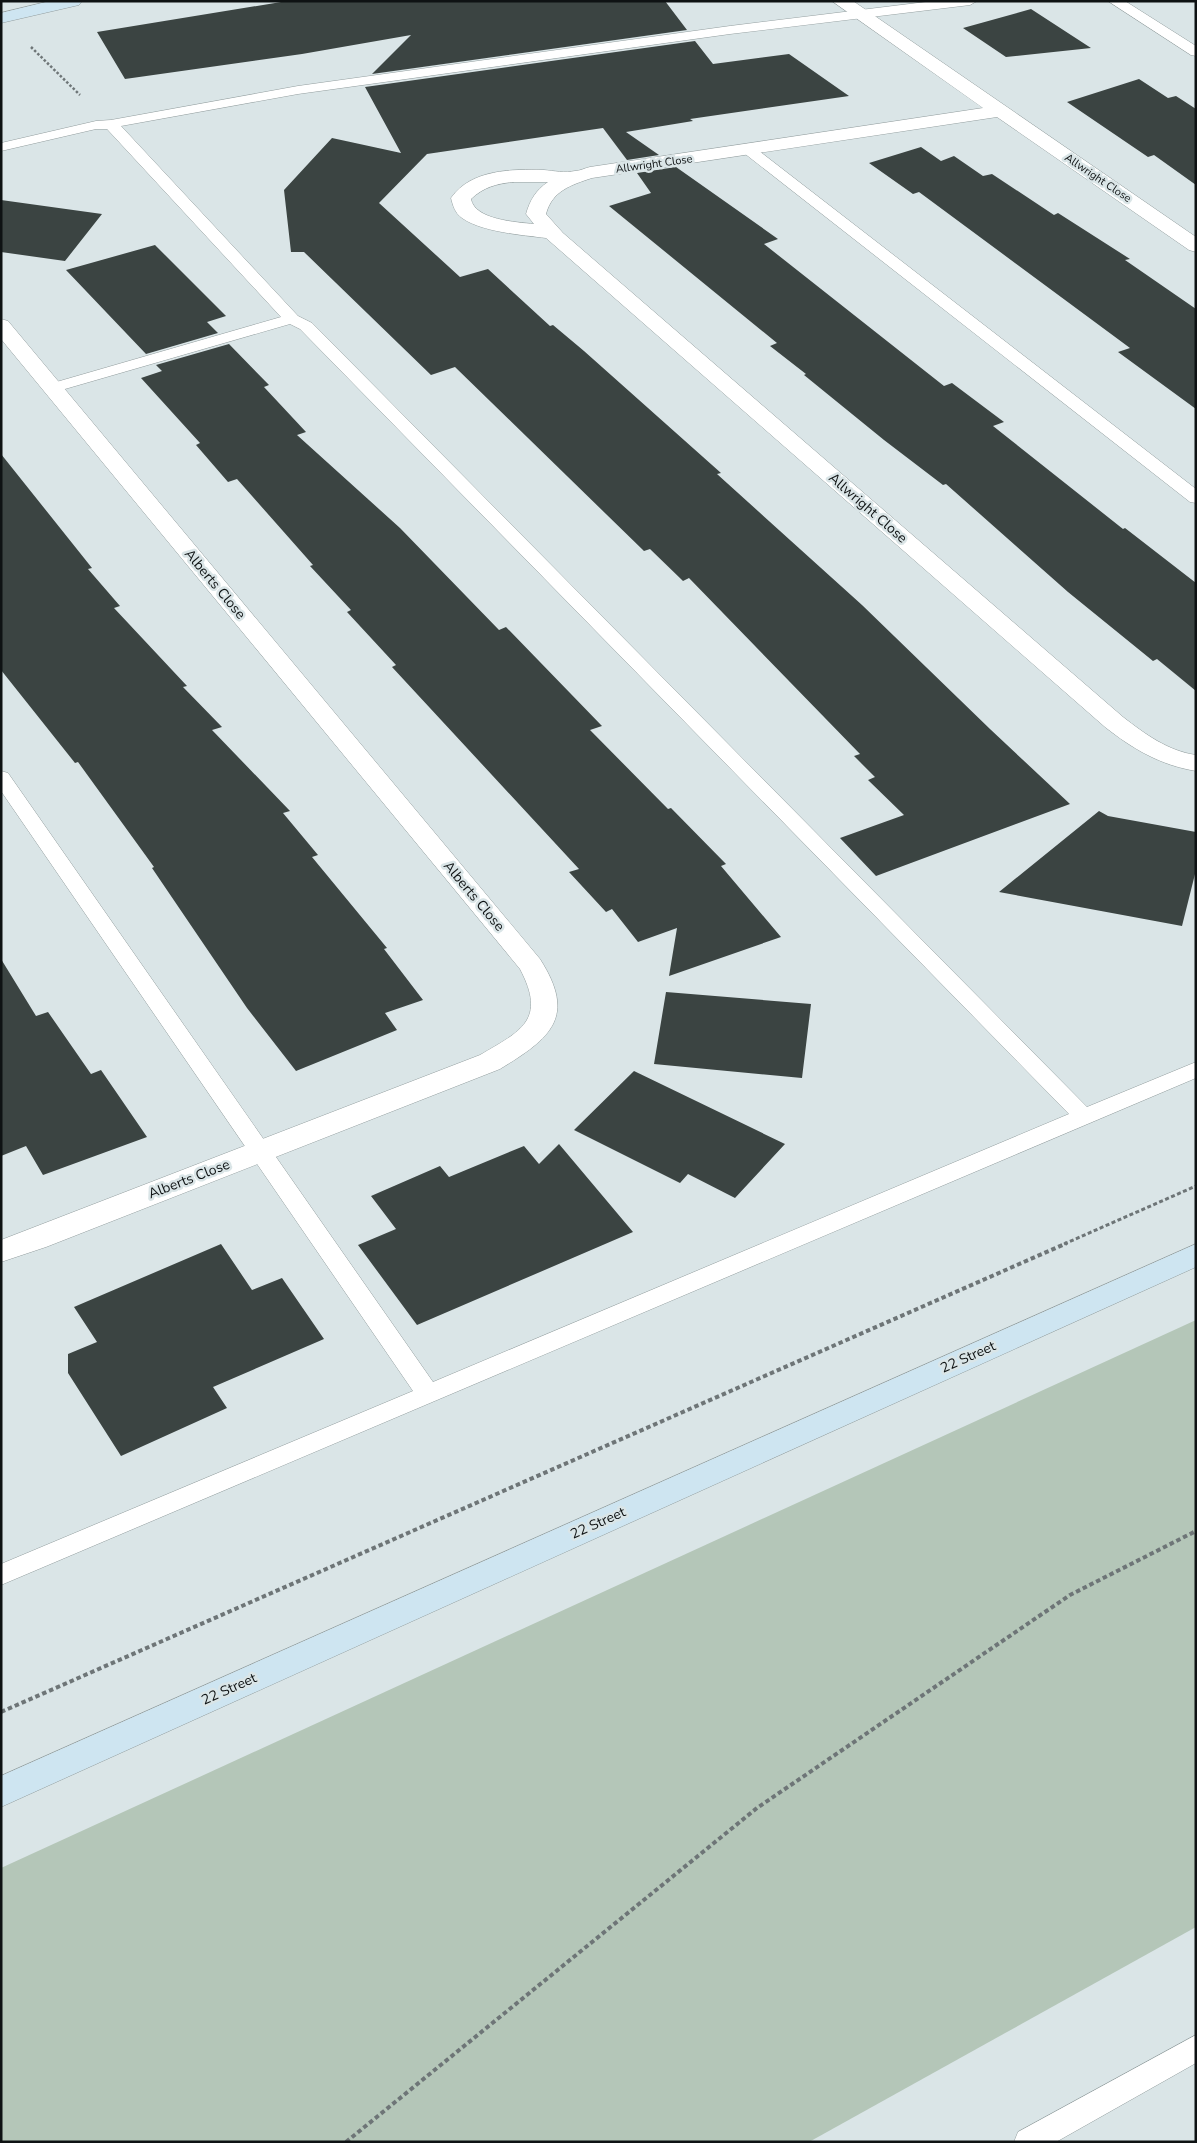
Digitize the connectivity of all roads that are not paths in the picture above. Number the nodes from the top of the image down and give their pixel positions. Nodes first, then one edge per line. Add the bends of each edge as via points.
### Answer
1 (74, 1) edge
2 (841, 1) edge
3 (970, 1) edge
4 (1115, 1) edge
5 (860, 14) junction
6 (5, 17) edge
7 (1196, 52) edge
8 (1000, 111) junction
9 (111, 124) junction
10 (1, 147) edge
11 (749, 150) junction
12 (576, 177) junction
13 (553, 233) junction
14 (1196, 246) edge
15 (292, 319) junction
16 (1, 325) edge
17 (52, 388) junction
18 (1196, 498) edge
19 (1196, 762) edge
20 (1, 776) edge
21 (1196, 1069) edge
22 (1084, 1117) junction
23 (261, 1151) junction
24 (1, 1251) edge
25 (1196, 1255) edge
26 (428, 1394) junction
27 (1, 1575) edge
28 (1, 1792) edge
29 (1196, 2048) edge
30 (1028, 2142) edge

1 - 6 main road
2 - 5 street, Allwright Close
3 - 5 lane
4 - 7 lane
5 - 8 street, Allwright Close
5 - 9 lane via 298,90
8 - 11 street, Allwright Close
8 - 14 street, Allwright Close
9 - 10 lane
9 - 15 lane
11 - 12 street, Allwright Close
11 - 18 lane
12 - 13 street, Allwright Close via 553,187 537,202 536,214
12 - 13 street, Allwright Close via 497,178 479,183 461,198 464,209 472,216
13 - 19 street, Allwright Close via 1114,722 1161,754
15 - 17 lane
15 - 22 lane via 306,326
16 - 17 street, Alberts Close
17 - 23 street, Alberts Close via 531,965 546,996 545,1012 537,1029 490,1062
20 - 23 lane
21 - 22 lane
22 - 26 lane
23 - 24 street, Alberts Close
23 - 26 lane
25 - 28 main road, 22 Street
26 - 27 lane
29 - 30 lane

